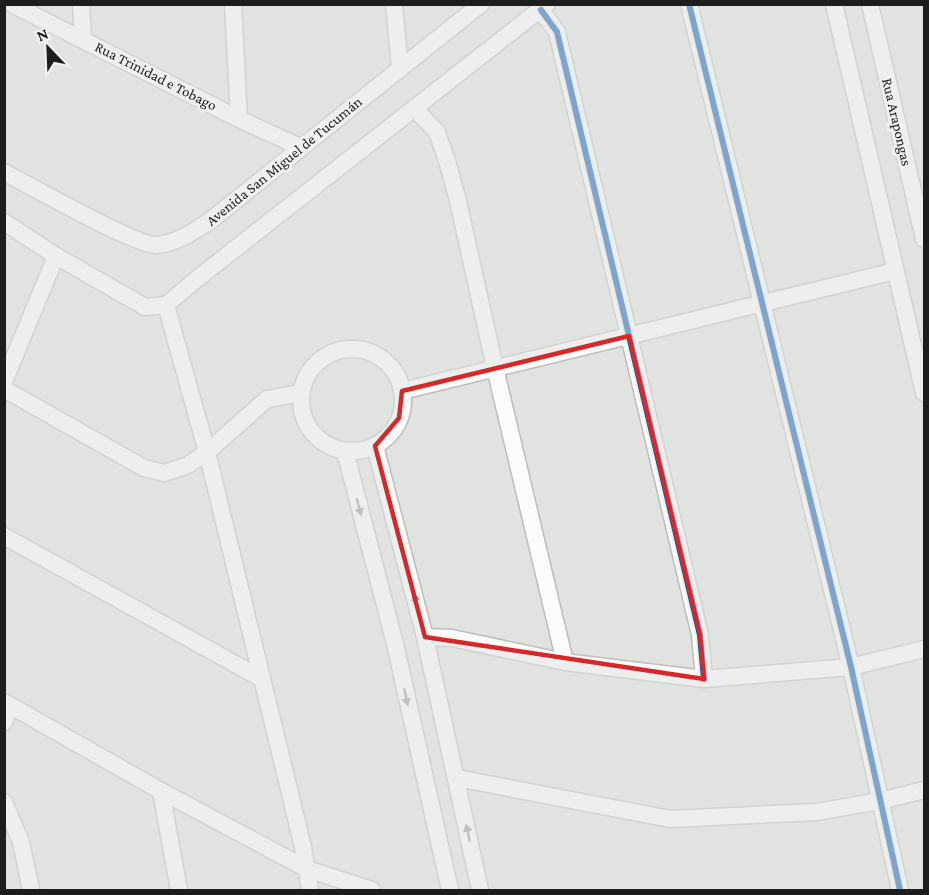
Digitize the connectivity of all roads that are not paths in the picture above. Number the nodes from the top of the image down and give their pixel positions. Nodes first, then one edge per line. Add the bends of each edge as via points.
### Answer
1 (12, 4) edge
2 (81, 4) edge
3 (233, 4) edge
4 (394, 4) edge
5 (481, 4) edge
6 (689, 4) edge
7 (834, 4) edge
8 (870, 4) edge
9 (544, 7) edge
10 (83, 39) junction
11 (400, 68) junction
12 (415, 109) junction
13 (239, 118) junction
14 (300, 147) junction
15 (4, 172) edge
16 (921, 209) edge
17 (4, 222) edge
18 (924, 239) edge
19 (56, 256) junction
20 (895, 271) junction
21 (762, 303) junction
22 (166, 305) junction
23 (630, 336) junction
24 (495, 369) junction
25 (4, 381) edge
26 (4, 389) edge
27 (402, 391) junction
28 (301, 393) junction
29 (924, 393) edge
30 (375, 446) junction
31 (345, 451) junction
32 (207, 452) junction
33 (4, 536) edge
34 (424, 637) junction
35 (924, 649) edge
36 (565, 662) junction
37 (851, 667) junction
38 (262, 679) junction
39 (704, 679) junction
40 (7, 704) edge
41 (4, 722) edge
42 (457, 778) junction
43 (924, 790) edge
44 (161, 791) junction
45 (880, 801) junction
46 (4, 802) edge
47 (307, 869) junction
48 (31, 891) edge
49 (179, 891) edge
50 (310, 891) edge
51 (372, 891) edge
52 (450, 891) edge
53 (480, 891) edge
54 (900, 891) edge

1 - 10 street, Rua Trinidad e Tobago
2 - 10 street
3 - 13 street
4 - 11 street
5 - 11 street, Avenida San Miguel de Tucumán
6 - 21 street
7 - 20 street
8 - 16 street, Rua Arapongas
9 - 12 street
9 - 23 street via 557,32
10 - 13 street, Rua Trinidad e Tobago
11 - 14 street, Avenida San Miguel de Tucumán
12 - 22 street
12 - 24 street via 436,132 448,164
13 - 14 street, Rua Trinidad e Tobago
14 - 15 street, Avenida San Miguel de Tucumán via 211,220 177,240 155,246
16 - 18 street, Rua Arapongas
17 - 19 street
19 - 22 street via 145,307
19 - 25 street
20 - 21 street
20 - 29 street
21 - 23 street
21 - 37 street
22 - 32 street
23 - 24 street
23 - 39 street via 700,635
24 - 27 street
24 - 36 street
26 - 32 street via 144,468 164,473 188,465
27 - 28 street via 396,374 380,358 348,350 317,363
27 - 30 street via 403,408 394,429
28 - 31 street via 303,416 315,435 323,443
28 - 32 street via 267,399
30 - 31 street
34 -> 30 street
31 -> 52 street via 395,644
32 - 38 street
33 - 38 street
34 - 36 street via 452,638
34 - 42 street
35 - 37 street
36 - 39 street
37 - 39 street
37 - 45 street
38 - 47 street
40 - 41 street
40 - 44 street
42 - 45 street via 670,819 816,812
53 -> 42 street
43 - 45 street
44 - 47 street
44 - 49 street
45 - 54 street
46 - 48 street via 21,842
47 - 50 street
47 - 51 street

